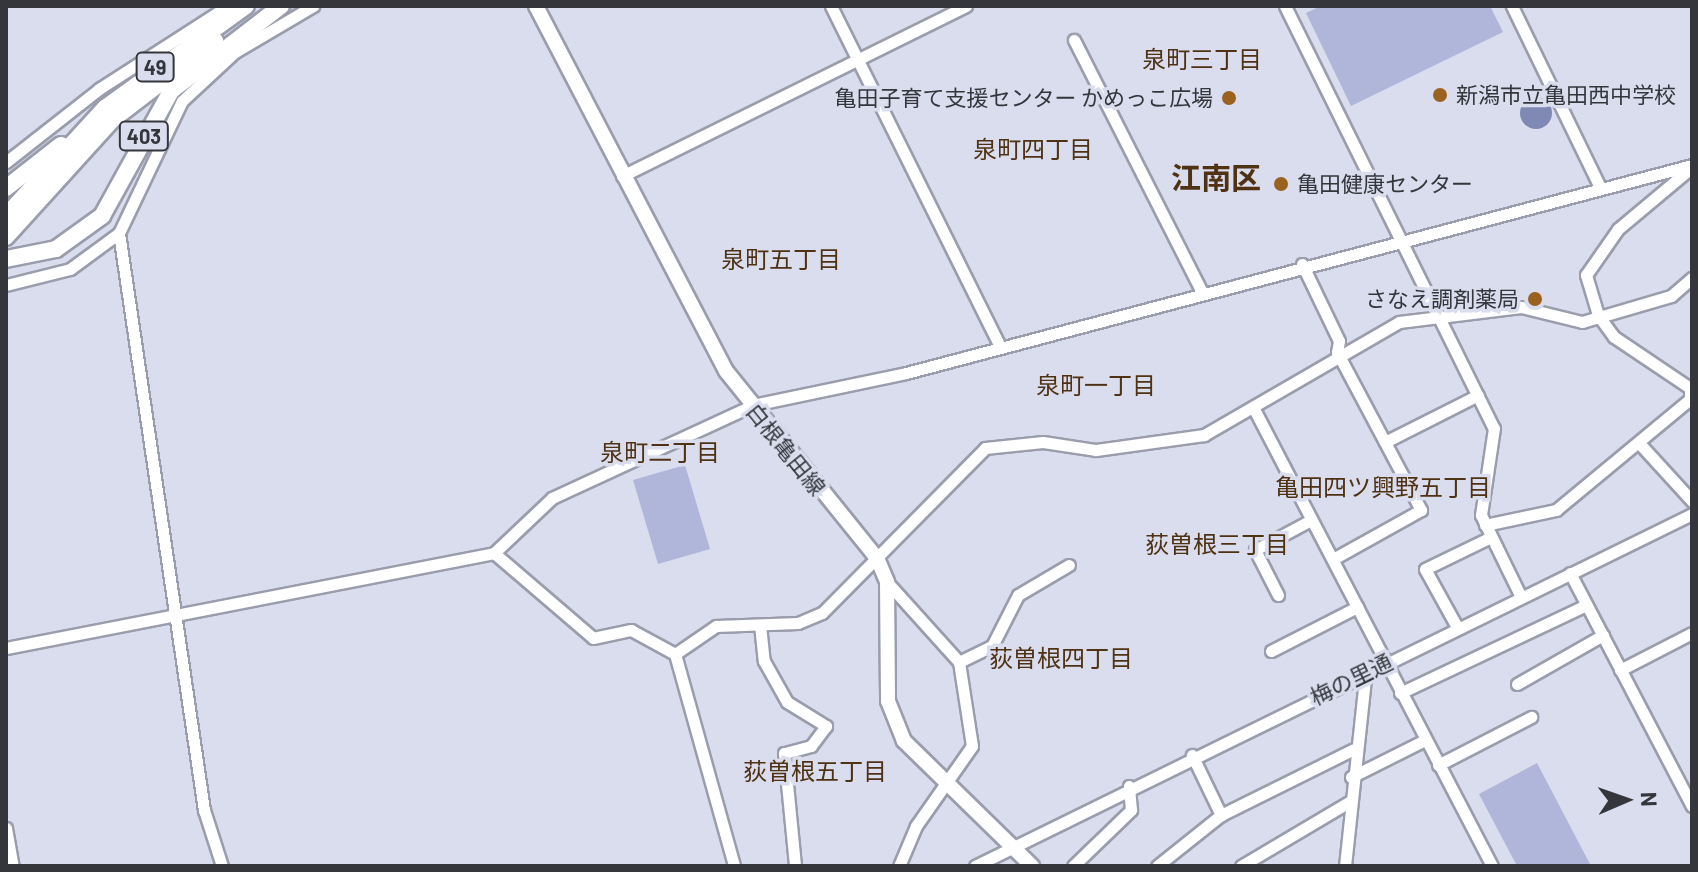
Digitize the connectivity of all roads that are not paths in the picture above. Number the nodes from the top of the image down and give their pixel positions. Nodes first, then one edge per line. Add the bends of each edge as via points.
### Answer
1 (228, 6) edge
2 (246, 6) edge
3 (271, 6) edge
4 (313, 6) edge
5 (536, 6) edge
6 (831, 6) edge
7 (966, 6) edge
8 (1285, 6) edge
9 (1512, 6) edge
10 (289, 12) edge
11 (1074, 40) dead end
12 (858, 60) junction
13 (72, 140) junction
14 (6, 162) edge
15 (1692, 166) edge
16 (622, 176) junction
17 (1600, 187) junction
18 (6, 188) edge
19 (6, 216) edge
20 (119, 233) junction
21 (6, 237) edge
22 (1400, 240) junction
23 (10, 259) edge
24 (1302, 264) junction
25 (1692, 278) edge
26 (6, 285) edge
27 (1201, 290) junction
28 (1598, 315) junction
29 (1440, 317) junction
30 (998, 343) junction
31 (1337, 352) junction
32 (1478, 395) junction
33 (753, 405) junction
34 (1253, 407) junction
35 (1385, 442) junction
36 (1640, 444) junction
37 (1692, 501) edge
38 (1692, 514) edge
39 (1311, 520) junction
40 (1485, 525) junction
41 (1491, 537) junction
42 (494, 553) junction
43 (877, 558) junction
44 (1333, 559) junction
45 (1069, 565) dead end
46 (1570, 573) junction
47 (887, 582) junction
48 (1278, 595) dead end
49 (1521, 597) junction
50 (1586, 605) junction
51 (1357, 607) junction
52 (174, 613) junction
53 (760, 625) junction
54 (1457, 627) junction
55 (1692, 633) edge
56 (1603, 635) junction
57 (6, 648) edge
58 (1271, 651) dead end
59 (675, 654) junction
60 (959, 662) junction
61 (1385, 662) junction
62 (1620, 670) junction
63 (1366, 671) junction
64 (1517, 684) dead end
65 (1400, 693) junction
66 (1531, 717) dead end
67 (1425, 740) junction
68 (1354, 749) junction
69 (1192, 755) junction
70 (1438, 765) junction
71 (1351, 777) junction
72 (948, 784) junction
73 (1129, 786) junction
74 (1691, 801) edge
75 (1349, 802) junction
76 (1221, 815) junction
77 (6, 828) edge
78 (1012, 848) junction
79 (13, 866) edge
80 (222, 866) edge
81 (734, 866) edge
82 (795, 866) edge
83 (899, 866) edge
84 (975, 866) edge
85 (1032, 866) edge
86 (1073, 866) edge
87 (1157, 866) edge
88 (1241, 866) edge
89 (1345, 866) edge
90 (1492, 866) edge

1 - 14 street via 99,89
2 - 13 highway, 49 via 150,71
3 - 21 highway, 49 via 112,120
4 - 10 street
5 - 16 main road, 白根亀田線
6 - 12 street
7 - 12 street
8 - 22 street
9 - 17 street
10 - 20 street via 235,52 169,117
10 - 23 highway, 403 via 171,91 102,216 56,249
11 - 27 street
12 - 16 street
12 - 30 street
13 - 18 highway
13 - 19 highway, 49
15 - 17 street
15 - 28 street via 1594,260 1587,288
16 - 33 main road, 白根亀田線 via 726,371
17 - 22 street
20 - 26 street via 70,269
20 - 52 street
22 - 24 street
22 - 29 street
24 - 27 street
24 - 31 street via 1339,341
25 - 28 street via 1671,296
27 - 30 street
28 - 29 street via 1571,322 1521,307
28 - 36 street via 1641,359 1690,388 1684,407
29 - 31 street via 1380,328
29 - 32 street
30 - 33 street via 906,373
31 - 34 street
31 - 35 street
32 - 35 street
32 - 40 street via 1494,428 1481,515
33 - 42 street via 552,498
33 - 43 main road, 白根亀田線
34 - 39 street
34 - 43 street via 1204,435 1096,450 1043,442 985,448 898,529
35 - 44 street via 1421,510
36 - 37 street
36 - 40 street via 1556,510
38 - 46 street, 梅の里通
39 - 44 street
39 - 48 street via 1255,550
40 - 41 street
41 - 49 street
41 - 54 street via 1425,569
42 - 52 street
42 - 59 street via 593,638 631,630
43 - 47 main road, 白根亀田線
43 - 53 street via 822,613 798,623
44 - 51 street
45 - 60 street via 1018,595 992,646
46 - 49 street, 梅の里通
46 - 50 street
47 - 60 street
47 - 72 main road, 白根亀田線 via 892,720
49 - 54 street, 梅の里通
50 - 56 street
50 - 65 street
51 - 58 street
51 - 61 street
52 - 57 street
52 - 80 street via 204,810
53 - 59 street via 716,626
53 - 82 street via 764,661 787,702 826,726 811,746 784,753
54 - 61 street, 梅の里通
55 - 62 street
56 - 62 street
56 - 64 street
59 - 81 street
60 - 72 street via 972,746
61 - 63 street, 梅の里通
61 - 65 street
62 - 74 street
63 - 68 street
63 - 69 street, 梅の里通
65 - 67 street
66 - 70 street
67 - 70 street
67 - 71 street
68 - 71 street
68 - 76 street
69 - 73 street, 梅の里通
69 - 76 street
70 - 90 street
71 - 75 street
72 - 78 main road, 白根亀田線
72 - 83 street
73 - 78 street, 梅の里通
73 - 86 street via 1131,810
75 - 88 street
75 - 89 street
76 - 87 street
77 - 79 street
78 - 84 street, 梅の里通
78 - 85 main road, 白根亀田線

